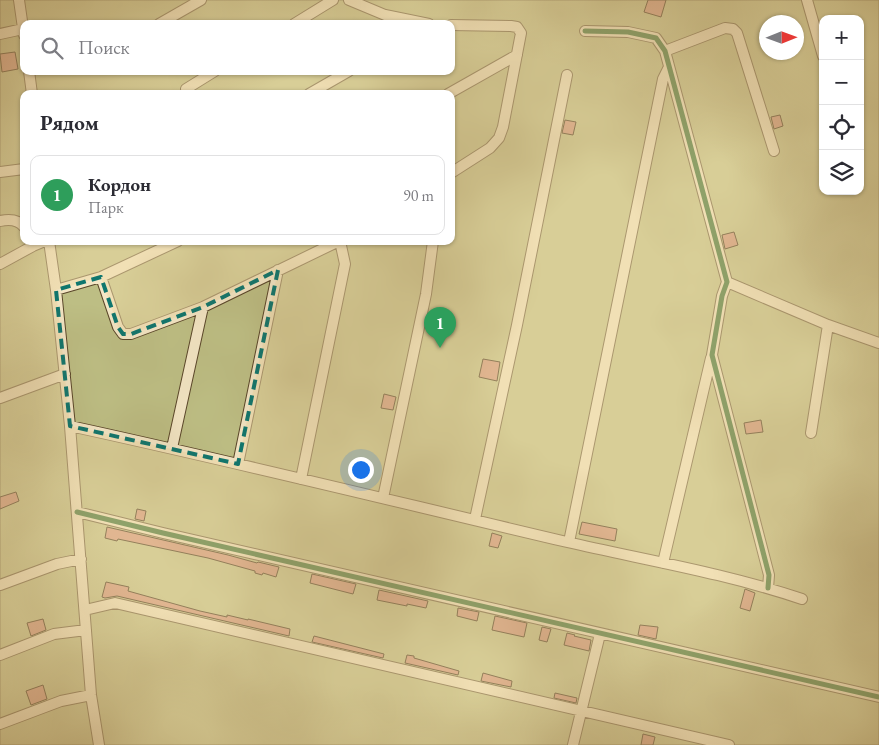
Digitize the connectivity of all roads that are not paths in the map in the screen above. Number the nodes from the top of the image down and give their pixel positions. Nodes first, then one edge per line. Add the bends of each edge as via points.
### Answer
1 (19, 0) edge
2 (201, 0) edge
3 (333, 0) edge
4 (349, 0) edge
5 (807, 0) edge
6 (22, 20) edge
7 (166, 20) edge
8 (300, 20) edge
9 (410, 20) edge
10 (455, 25) edge
11 (585, 31) dead end
12 (20, 32) edge
13 (0, 34) edge
14 (819, 42) edge
15 (665, 51) junction
16 (517, 55) junction
17 (669, 67) junction
18 (30, 75) edge
19 (209, 75) edge
20 (342, 75) edge
21 (567, 75) dead end
22 (186, 89) dead end
23 (31, 90) edge
24 (316, 90) edge
25 (455, 90) edge
26 (774, 151) dead end
27 (20, 170) edge
28 (455, 170) edge
29 (0, 172) edge
30 (0, 221) edge
31 (20, 222) edge
32 (30, 245) edge
33 (50, 245) edge
34 (169, 245) edge
35 (331, 245) edge
36 (341, 245) edge
37 (432, 245) edge
38 (0, 264) edge
39 (278, 270) junction
40 (101, 277) junction
41 (727, 282) junction
42 (56, 290) junction
43 (203, 307) junction
44 (828, 325) junction
45 (879, 343) edge
46 (712, 355) junction
47 (65, 374) junction
48 (0, 398) edge
49 (70, 426) junction
50 (811, 433) dead end
51 (172, 448) junction
52 (238, 464) junction
53 (301, 479) junction
54 (383, 498) junction
55 (77, 512) junction
56 (475, 519) junction
57 (569, 542) junction
58 (81, 559) junction
59 (663, 562) junction
60 (0, 585) edge
61 (768, 588) junction
62 (802, 599) dead end
63 (85, 610) junction
64 (86, 630) junction
65 (600, 634) junction
66 (0, 655) edge
67 (91, 695) junction
68 (879, 697) edge
69 (581, 711) junction
70 (0, 724) edge
71 (99, 745) edge
72 (573, 745) edge
73 (729, 745) edge

1 - 6 street
2 - 7 street
3 - 8 street
4 - 9 street via 385,15
5 - 14 street
10 - 16 street via 518,27 521,33
11 - 15 street via 628,32 656,38
12 - 13 street
15 - 17 street
15 - 26 street via 725,28 737,32
16 - 25 street
16 - 28 street via 499,138 490,148
17 - 41 street
17 - 57 street
18 - 23 street
19 - 22 street
20 - 24 street
21 - 56 street
27 - 29 street
30 - 31 street
32 - 38 street
33 - 42 street
34 - 40 street
35 - 39 street
36 - 53 street via 345,264
37 - 54 street via 426,294
39 - 43 street
39 - 52 street
40 - 42 street
40 - 43 street via 123,334 131,334
41 - 44 street
41 - 46 street
42 - 47 street
43 - 51 street
44 - 45 street
44 - 50 street
46 - 59 street
46 - 61 street via 769,575
47 - 48 street
47 - 49 street
49 - 51 street
49 - 55 street
51 - 52 street
52 - 53 street
53 - 54 street
54 - 56 street
55 - 58 street
55 - 65 street
56 - 57 street
57 - 59 street
58 - 60 street via 57,564
58 - 63 street
59 - 61 street
61 - 62 street
63 - 64 street
63 - 69 street via 114,603
64 - 66 street via 54,634
64 - 67 street
65 - 68 street
65 - 69 street
67 - 70 street via 61,701
67 - 71 street
69 - 72 street
69 - 73 street

